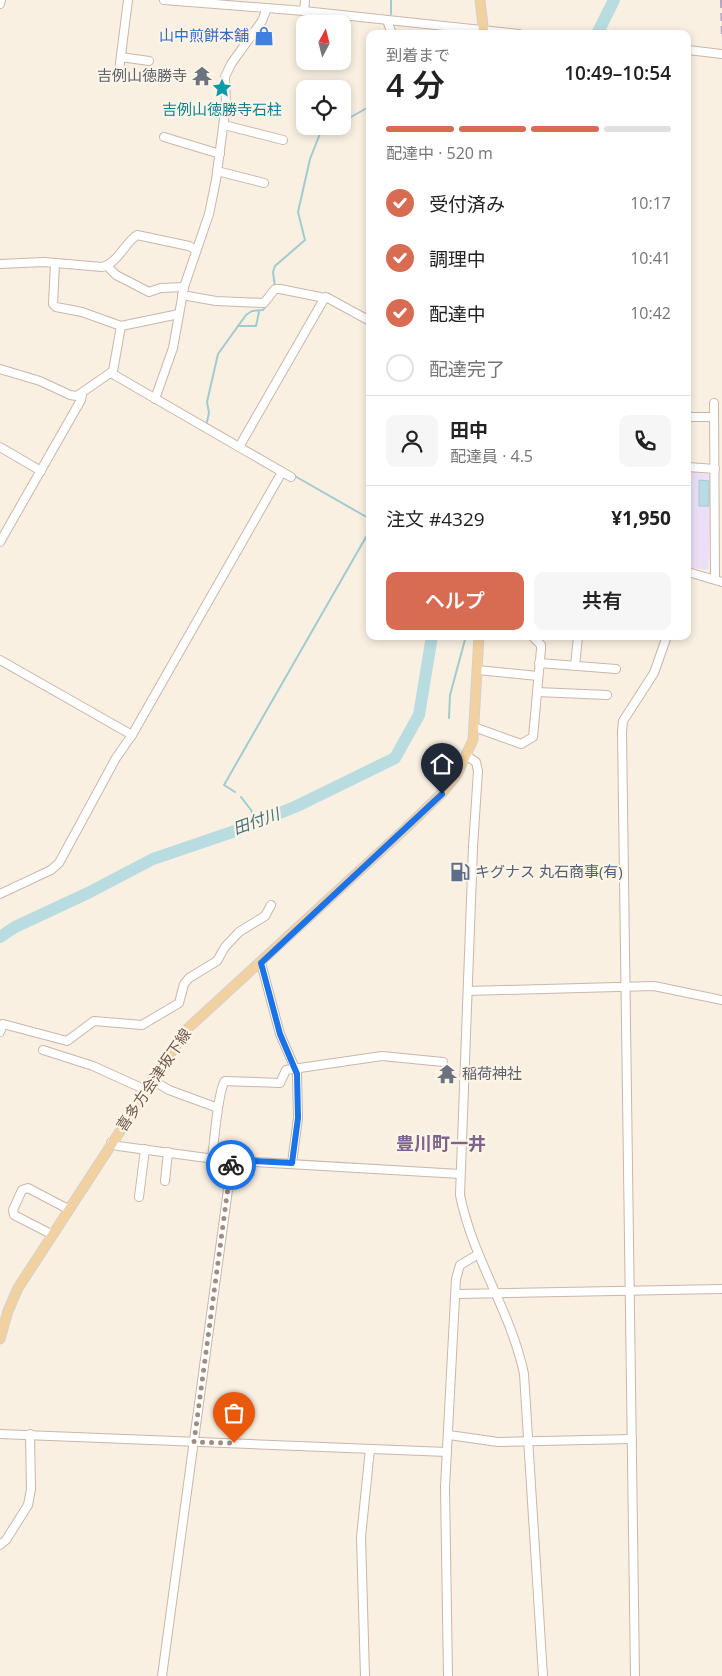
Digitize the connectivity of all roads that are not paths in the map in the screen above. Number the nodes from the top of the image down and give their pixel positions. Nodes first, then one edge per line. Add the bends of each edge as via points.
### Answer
1 (1, 0) edge
2 (128, 0) edge
3 (164, 0) edge
4 (305, 0) edge
5 (480, 0) edge
6 (0, 4) edge
7 (267, 8) junction
8 (304, 11) junction
9 (387, 20) junction
10 (391, 30) edge
11 (468, 30) edge
12 (484, 30) edge
13 (691, 50) edge
14 (722, 54) edge
15 (121, 57) junction
16 (149, 62) dead end
17 (119, 71) dead end
18 (224, 125) junction
19 (164, 137) dead end
20 (283, 140) dead end
21 (220, 154) junction
22 (217, 171) junction
23 (264, 183) dead end
24 (196, 250) junction
25 (55, 263) junction
26 (0, 264) edge
27 (107, 266) junction
28 (184, 287) junction
29 (182, 295) junction
30 (325, 298) junction
31 (179, 314) junction
32 (366, 319) edge
33 (121, 326) junction
34 (0, 369) edge
35 (111, 373) junction
36 (82, 395) junction
37 (155, 399) junction
38 (714, 403) dead end
39 (691, 416) edge
40 (712, 417) junction
41 (0, 447) edge
42 (239, 447) junction
43 (691, 467) edge
44 (715, 469) junction
45 (41, 471) junction
46 (282, 472) junction
47 (291, 477) dead end
48 (0, 542) edge
49 (691, 573) edge
50 (719, 580) edge
51 (479, 640) edge
52 (536, 640) edge
53 (578, 640) edge
54 (666, 640) edge
55 (0, 660) edge
56 (539, 663) junction
57 (575, 666) junction
58 (616, 669) dead end
59 (478, 670) junction
60 (538, 676) junction
61 (537, 692) junction
62 (607, 695) dead end
63 (474, 727) junction
64 (132, 735) junction
65 (467, 756) junction
66 (0, 894) edge
67 (271, 904) dead end
68 (261, 963) junction
69 (625, 988) junction
70 (468, 991) junction
71 (722, 1000) edge
72 (0, 1032) edge
73 (43, 1050) dead end
74 (443, 1062) dead end
75 (295, 1068) junction
76 (152, 1080) junction
77 (146, 1090) junction
78 (218, 1108) junction
79 (112, 1143) junction
80 (144, 1149) junction
81 (168, 1152) junction
82 (212, 1158) junction
83 (232, 1160) junction
84 (292, 1163) junction
85 (460, 1174) junction
86 (165, 1181) dead end
87 (139, 1196) dead end
88 (68, 1209) junction
89 (51, 1234) junction
90 (477, 1255) junction
91 (722, 1288) edge
92 (631, 1291) junction
93 (494, 1293) junction
94 (456, 1294) junction
95 (0, 1339) edge
96 (0, 1434) edge
97 (30, 1434) junction
98 (449, 1435) junction
99 (632, 1439) junction
100 (530, 1441) junction
101 (194, 1442) junction
102 (370, 1449) junction
103 (447, 1452) junction
104 (0, 1545) edge
105 (162, 1676) edge
106 (365, 1676) edge
107 (448, 1676) edge
108 (543, 1676) edge
109 (635, 1676) edge

1 - 6 street
2 - 15 street
3 - 7 street
4 - 8 street
5 - 12 main road
7 - 8 street
7 - 18 street via 262,22 225,77
8 - 9 street
9 - 10 street
9 - 11 street
13 - 14 street
15 - 16 street
15 - 17 street
18 - 20 street
18 - 21 street
19 - 21 street
21 - 22 street
22 - 23 street
22 - 24 street via 209,214
24 - 27 street via 137,235
24 - 28 street
25 - 26 street
25 - 27 street
25 - 33 street via 54,306
27 - 28 street via 116,275 149,292
28 - 29 street
29 - 30 street via 216,301 264,302 274,289
29 - 31 street
30 - 32 street
30 - 42 street
31 - 33 street
31 - 37 street via 173,348
33 - 35 street via 117,360
34 - 36 street via 40,381 70,395
35 - 36 street
35 - 37 street
36 - 45 street
37 - 42 street
38 - 40 street
39 - 40 street
40 - 44 street
41 - 45 street
42 - 46 street
43 - 44 street
44 - 50 street
45 - 48 street
46 - 47 street
46 - 64 street
49 - 50 street
51 - 59 main road, 喜多方会津坂下線
52 - 56 street via 540,645
53 - 57 street
54 - 69 street via 654,673 622,726
55 - 64 street
56 - 57 street
56 - 60 street
57 - 58 street
59 - 60 street
59 - 63 main road, 喜多方会津坂下線
60 - 61 street
61 - 62 street
61 - 63 street via 533,737 521,744
63 - 65 main road, 喜多方会津坂下線
64 - 66 street via 55,866
65 - 68 main road, 喜多方会津坂下線 via 442,794
65 - 70 street via 476,762 478,771
67 - 72 street via 265,916 239,932 217,961 189,978 179,1003 142,1025 94,1022 67,1041 3,1024
68 - 75 street via 280,1034
68 - 76 main road, 喜多方会津坂下線 via 186,1030
69 - 70 street
69 - 71 street via 663,987
69 - 92 street
70 - 85 street
73 - 77 street via 93,1066
74 - 75 street via 382,1056
75 - 78 street via 284,1071 280,1083 225,1081
75 - 84 street via 298,1108
76 - 77 main road, 喜多方会津坂下線
76 - 78 street via 168,1090
77 - 79 main road, 喜多方会津坂下線
78 - 82 street
79 - 80 street
79 - 88 main road, 喜多方会津坂下線
80 - 81 street
80 - 87 street
81 - 82 street
81 - 86 street
82 - 83 street
83 - 84 street
83 - 101 street
84 - 85 street
85 - 90 street via 462,1206
88 - 89 main road, 喜多方会津坂下線
88 - 89 street via 28,1188 22,1190 14,1215
89 - 95 main road, 喜多方会津坂下線 via 18,1288
90 - 93 street
90 - 94 street via 460,1265
91 - 92 street
92 - 93 street
92 - 99 street
93 - 94 street
93 - 100 street via 521,1360
94 - 98 street
96 - 97 street
97 - 101 street
97 - 104 street via 30,1498 26,1511
98 - 100 street via 498,1442
98 - 103 street
99 - 100 street
99 - 109 street
100 - 108 street
101 - 102 street
101 - 105 street
102 - 103 street
102 - 106 street via 361,1537
103 - 107 street

